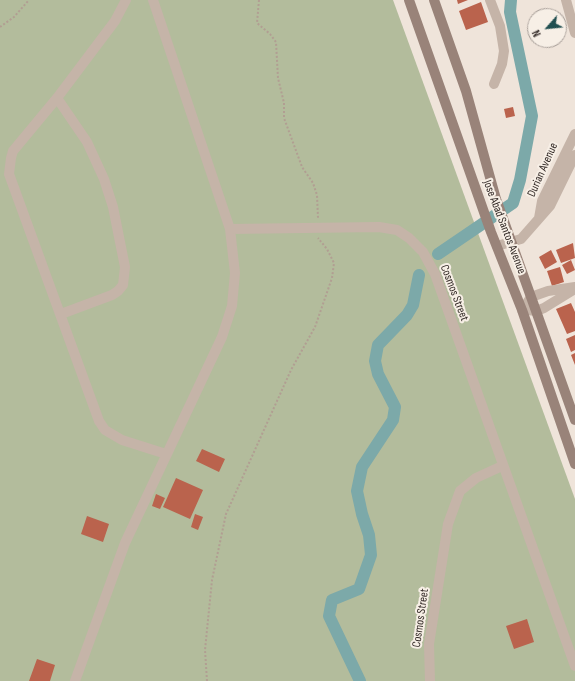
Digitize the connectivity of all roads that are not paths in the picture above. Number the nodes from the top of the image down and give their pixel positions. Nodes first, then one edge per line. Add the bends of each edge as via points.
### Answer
1 (126, 0) edge
2 (153, 0) edge
3 (409, 0) edge
4 (434, 0) edge
5 (490, 0) edge
6 (566, 0) edge
7 (575, 33) edge
8 (494, 84) dead end
9 (57, 98) junction
10 (575, 134) edge
11 (575, 155) edge
12 (539, 218) junction
13 (230, 229) junction
14 (511, 242) junction
15 (497, 246) junction
16 (575, 288) edge
17 (531, 297) junction
18 (522, 310) junction
19 (536, 311) junction
20 (61, 314) junction
21 (575, 420) edge
22 (166, 454) junction
23 (575, 464) edge
24 (502, 466) junction
25 (575, 666) edge
26 (75, 681) edge
27 (430, 681) edge

1 - 9 street via 115,21
2 - 13 street
3 - 15 main road, Jose Abad Santos Avenue
4 - 14 main road, Jose Abad Santos Avenue via 466,91 496,199
5 - 8 street via 500,26 504,51
6 - 7 street
9 - 20 street via 13,151 9,174
9 - 20 street via 87,142 104,179 113,207 125,267 124,285 118,291
10 - 12 street, Durian Avenue via 542,201
11 - 12 street, Durian Avenue via 550,206
12 - 14 street, Durian Avenue via 521,239
13 - 22 street via 235,273 232,306 222,337
13 - 24 street, Cosmos Street via 379,227 396,230 410,238 435,274
14 - 15 street, Durian Avenue
14 - 17 main road, Jose Abad Santos Avenue
15 - 18 main road, Jose Abad Santos Avenue
16 - 17 street via 548,291
16 - 19 street
17 - 18 street
17 - 19 main road, Jose Abad Santos Avenue
18 - 19 street
18 - 23 main road, Jose Abad Santos Avenue
19 - 21 main road, Jose Abad Santos Avenue
20 - 22 street via 99,421 105,430 122,440
22 - 26 street via 125,543
24 - 25 street, Cosmos Street
24 - 27 street, Cosmos Street via 476,478 460,491 448,524 429,644

